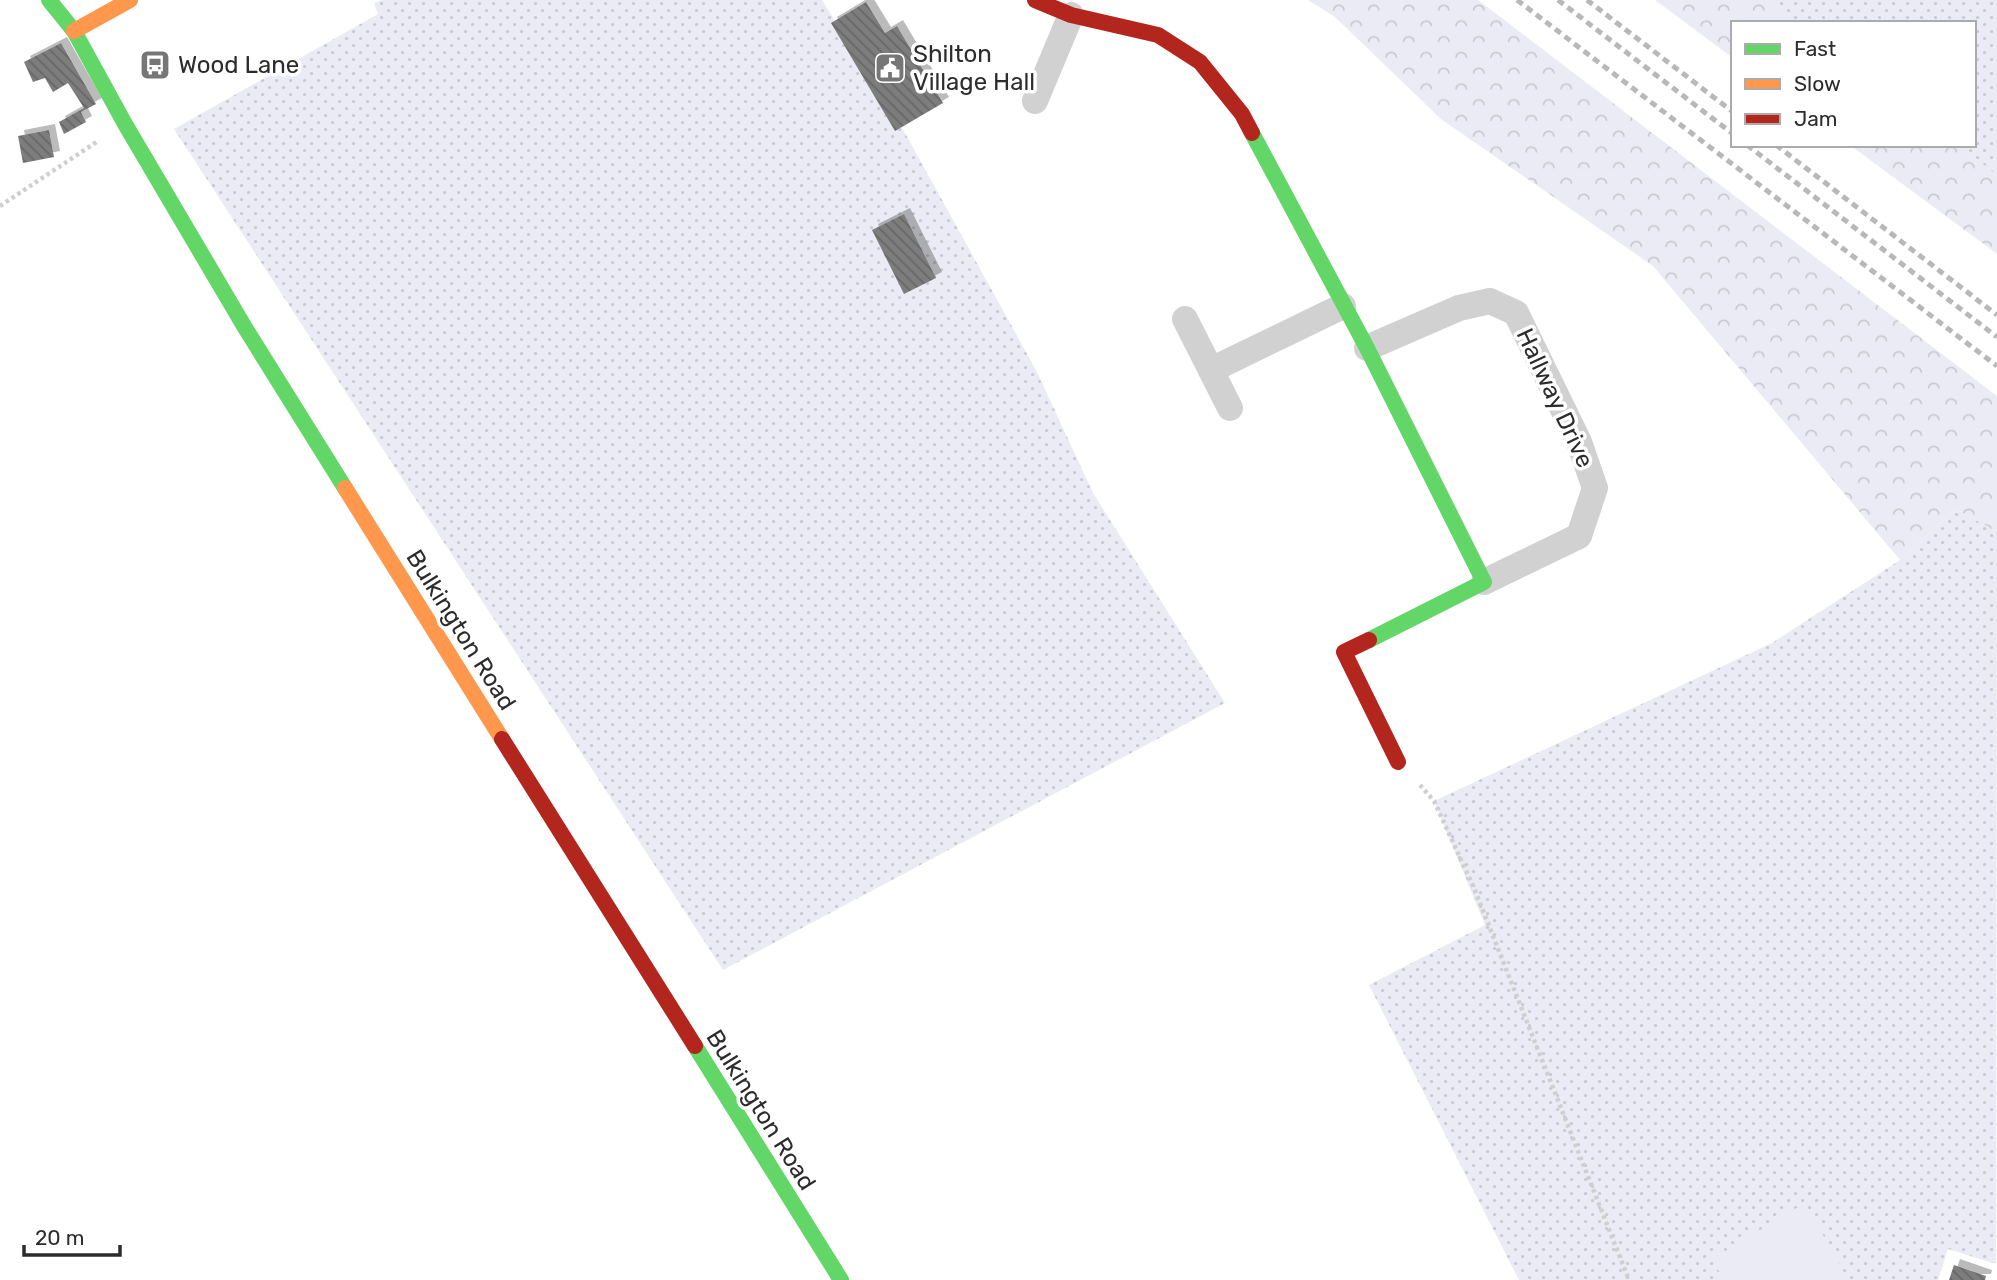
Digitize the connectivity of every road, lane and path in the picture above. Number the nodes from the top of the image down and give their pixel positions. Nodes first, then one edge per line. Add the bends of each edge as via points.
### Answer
1 (49, 0) edge
2 (130, 0) edge
3 (1035, 0) edge
4 (1071, 15) junction
5 (74, 31) junction
6 (1035, 101) dead end
7 (125, 124) junction
8 (0, 206) edge
9 (1343, 306) junction
10 (1185, 318) dead end
11 (1367, 348) junction
12 (1211, 370) junction
13 (1230, 408) dead end
14 (1484, 582) junction
15 (1398, 762) joint
16 (841, 1280) edge
17 (1629, 1280) edge

1 - 5 main road, Bulkington Road
2 - 5 main road
3 - 4 main road
4 - 6 street
4 - 9 main road via 1158,35 1200,62 1242,114
5 - 7 main road, Bulkington Road
7 - 8 path
7 - 16 main road, Bulkington Road via 244,326
9 - 11 main road
9 - 12 street
10 - 12 street
11 - 14 main road
11 - 14 street, Hallway Drive via 1459,308 1490,301 1516,313 1579,442 1595,488 1579,536
12 - 13 street
14 - 15 main road, Hallway Drive via 1344,652
15 - 17 path via 1434,801 1474,888

